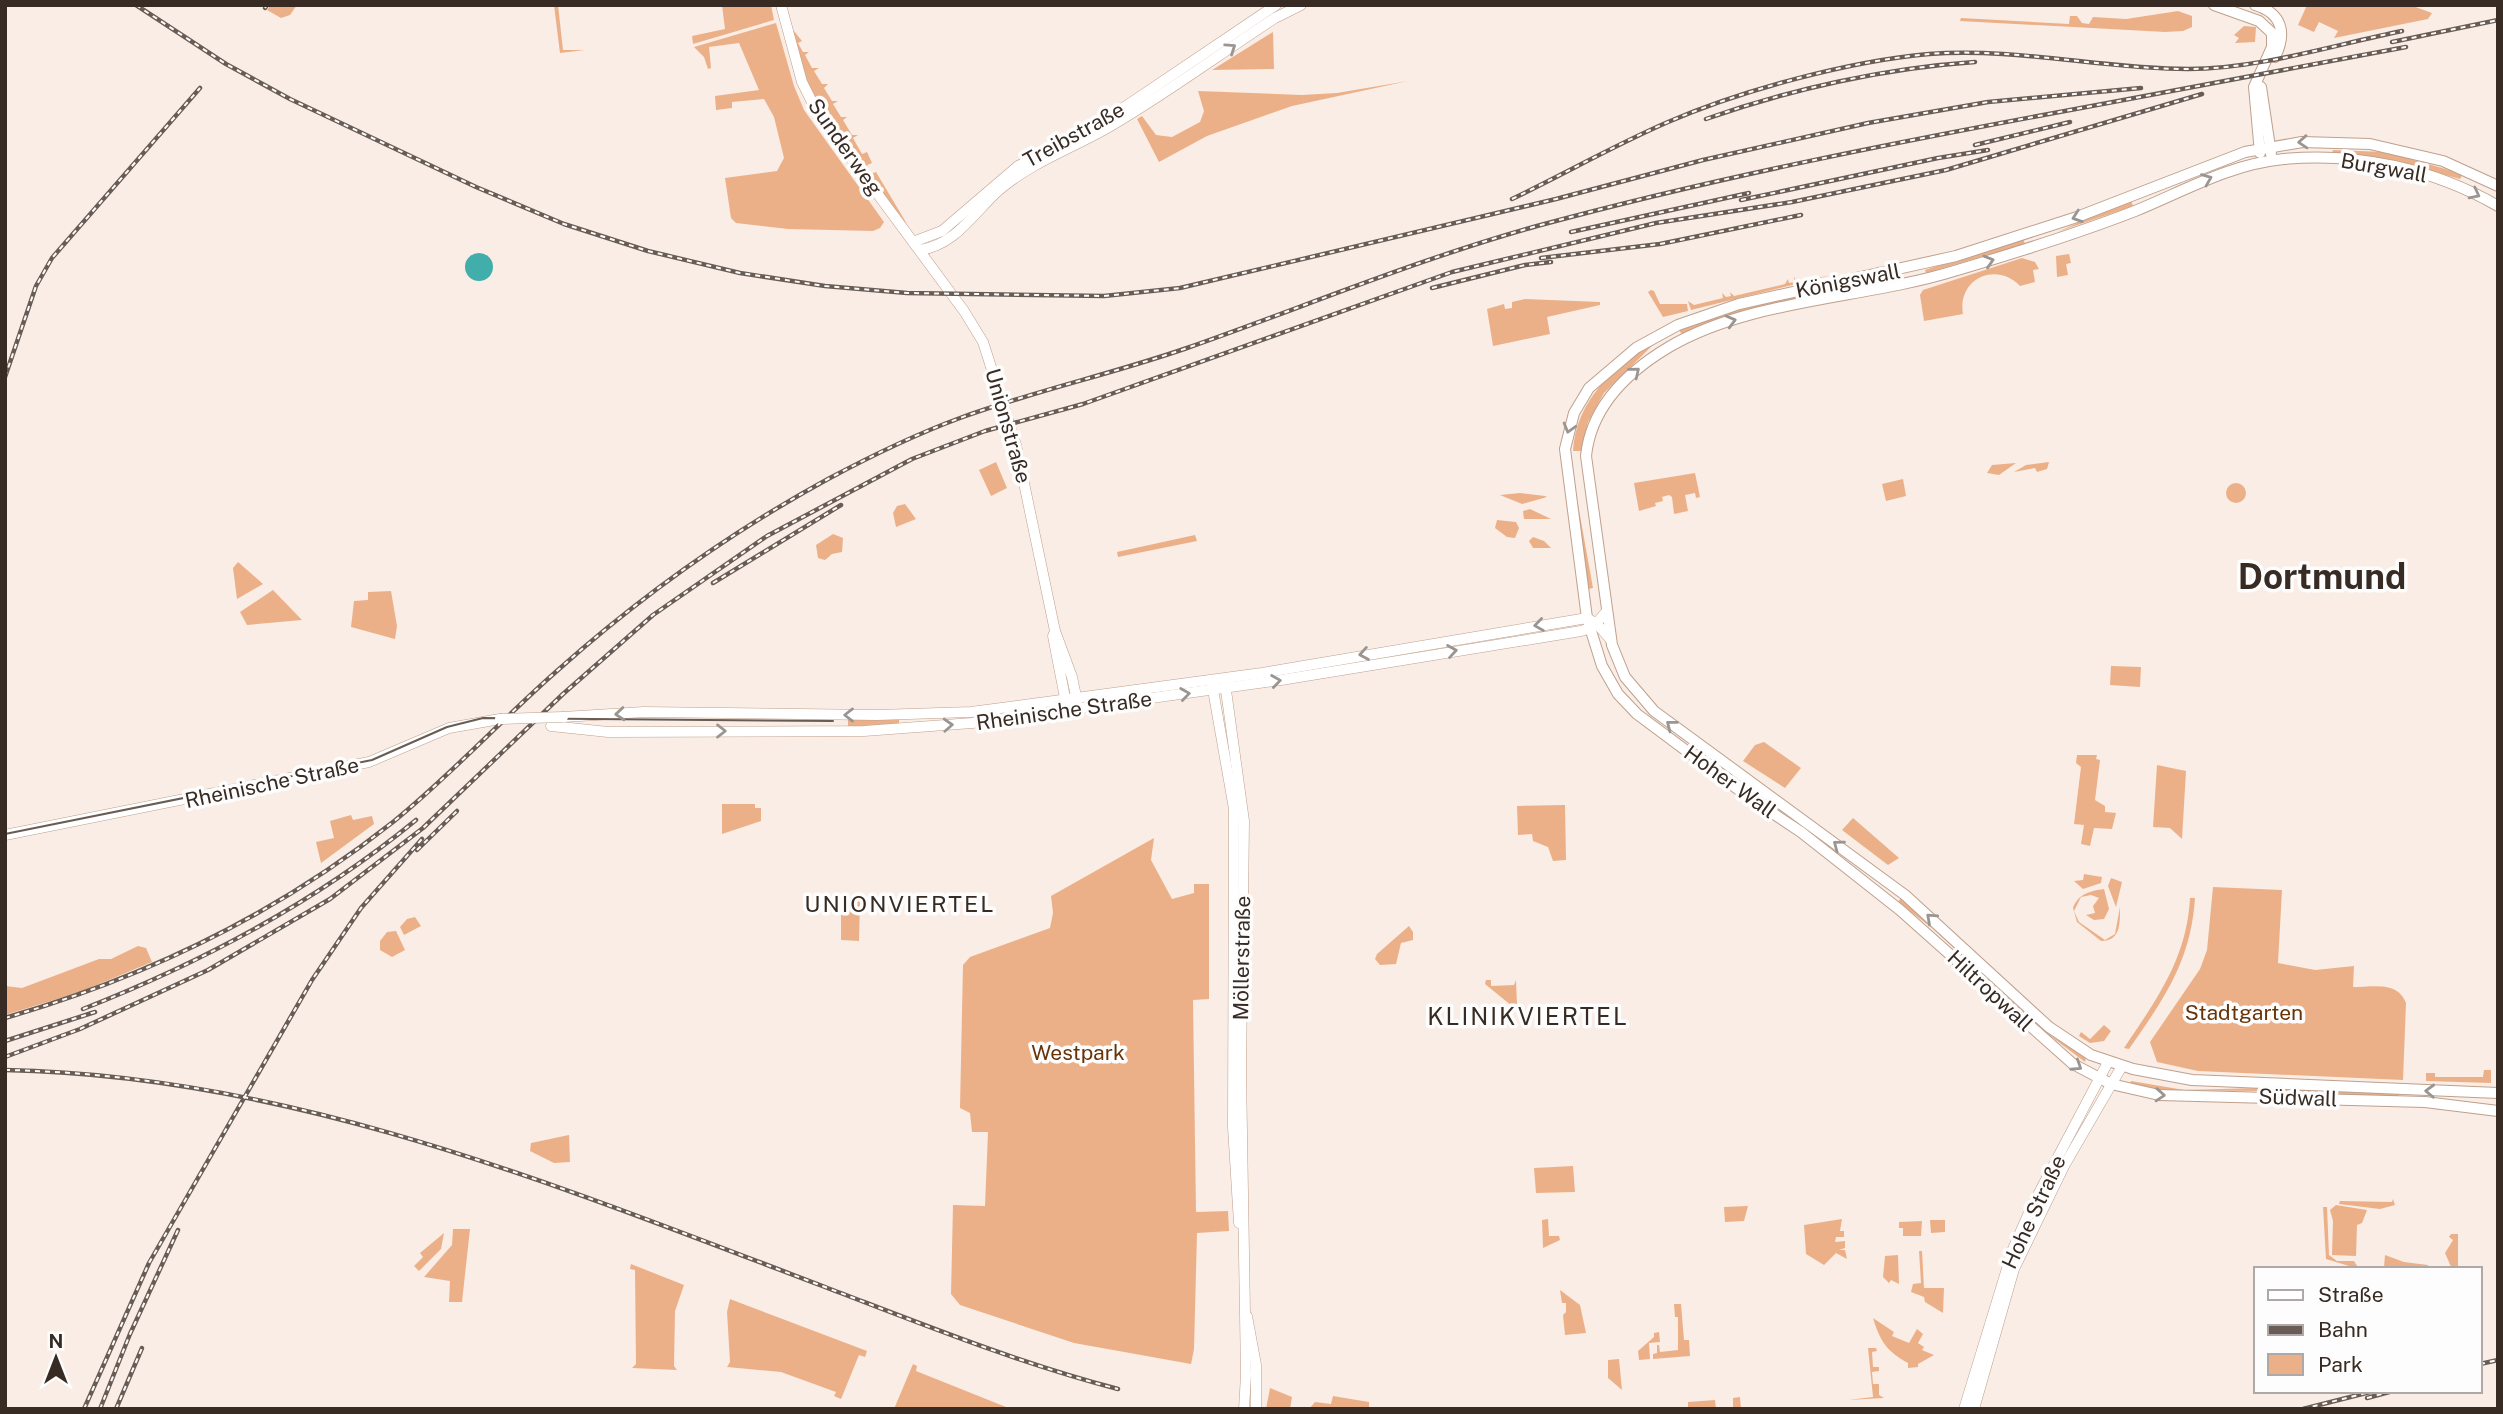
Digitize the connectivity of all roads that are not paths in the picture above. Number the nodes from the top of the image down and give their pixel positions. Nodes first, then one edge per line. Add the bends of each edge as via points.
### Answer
1 (781, 5) edge
2 (1301, 5) edge
3 (2214, 5) edge
4 (2255, 5) edge
5 (1275, 6) edge
6 (2337, 142) junction
7 (2264, 148) junction
8 (2331, 159) junction
9 (2265, 161) junction
10 (2158, 185) junction
11 (2498, 186) edge
12 (2151, 204) junction
13 (2498, 206) edge
14 (975, 208) junction
15 (913, 242) junction
16 (920, 250) junction
17 (1606, 612) junction
18 (1591, 623) junction
19 (1055, 631) junction
20 (1611, 640) junction
21 (1406, 647) junction
22 (1408, 659) junction
23 (1225, 683) junction
24 (1212, 685) junction
25 (1077, 698) junction
26 (1065, 699) junction
27 (1073, 710) junction
28 (534, 720) junction
29 (5, 835) edge
30 (1893, 886) joint
31 (1884, 897) joint
32 (2108, 1062) junction
33 (2122, 1066) junction
34 (2100, 1079) junction
35 (2112, 1084) junction
36 (2498, 1093) edge
37 (2492, 1110) edge
38 (2498, 1117) edge
39 (1242, 1240) junction
40 (1245, 1309) junction
41 (1984, 1363) junction
42 (1244, 1409) edge
43 (1256, 1409) edge
44 (1964, 1409) edge
45 (1975, 1409) edge

1 - 15 main road, Sunderweg via 802,82 817,112
14 -> 2 main road, Treibstraße via 1025,171 1118,122
3 - 7 main road via 2259,20 2273,37 2254,87
4 - 7 main road via 2276,16 2282,34 2260,92
5 - 14 main road, Treibstraße via 1092,129 1018,166
6 -> 7 main road, Burgwall
6 - 8 main road via 2326,152
6 - 11 main road, Burgwall via 2414,152
7 - 9 main road via 2270,155
7 - 10 main road, Königswall via 2207,164
8 - 9 main road, Burgwall
8 -> 13 main road, Burgwall via 2428,174
12 -> 9 main road, Königswall via 2228,171
10 - 12 main road
10 -> 18 main road, Königswall via 1956,256 1708,313 1660,333 1615,364 1578,405 1566,444 1572,515
17 -> 12 main road, Königswall via 1586,470 1587,445 1592,426 1621,384 1668,348 1723,323 1952,272
14 - 15 main road, Treibstraße via 942,231
14 - 16 main road, Treibstraße via 947,240
15 - 16 main road, Unionstraße
16 - 19 main road, Unionstraße via 983,342 1027,486
17 - 18 main road
17 - 20 main road, Hoher Wall
18 - 20 main road
18 -> 21 main road, Rheinische Straße
22 -> 18 main road, Rheinische Straße
18 - 31 main road, Hoher Wall via 1595,649 1610,682 1637,714
19 - 25 main road, Unionstraße
19 - 26 main road, Unionstraße
30 -> 20 main road, Hoher Wall via 1654,711 1634,690
21 - 22 main road
21 -> 23 main road, Rheinische Straße
23 -> 22 main road, Rheinische Straße
23 - 24 main road, Rheinische Straße
23 - 39 main road, Möllerstraße via 1244,821
24 - 25 main road, Rheinische Straße
27 -> 24 main road, Rheinische Straße
24 - 39 main road, Möllerstraße via 1234,810 1233,1128
25 - 26 main road, Rheinische Straße
25 - 27 main road, Unionstraße
26 - 27 main road, Unionstraße
26 -> 28 main road, Rheinische Straße, bridge via 929,714 644,712
28 -> 27 main road, Rheinische Straße via 607,732 864,731
28 - 29 main road, Rheinische Straße, bridge via 500,719 449,728 363,764
32 -> 30 main road, Hiltropwall via 2057,1034
31 -> 34 main road, Hiltropwall via 2041,1039
32 - 33 main road, Südwall
32 - 34 main road, Hohe Straße
33 - 35 main road, Hohe Straße
36 -> 33 main road, Südwall via 2208,1081
34 - 35 main road, Südwall
34 - 41 main road, Hohe Straße via 2031,1208 2004,1277
35 -> 37 main road, Südwall via 2159,1095 2425,1102
35 - 41 main road, Hohe Straße via 2054,1183 2014,1269
37 - 38 main road
39 - 40 main road, Möllerstraße
40 - 42 main road, Möllerstraße
40 - 43 main road, Möllerstraße via 1256,1365
41 - 44 main road, Hohe Straße
41 - 45 main road, Hohe Straße

